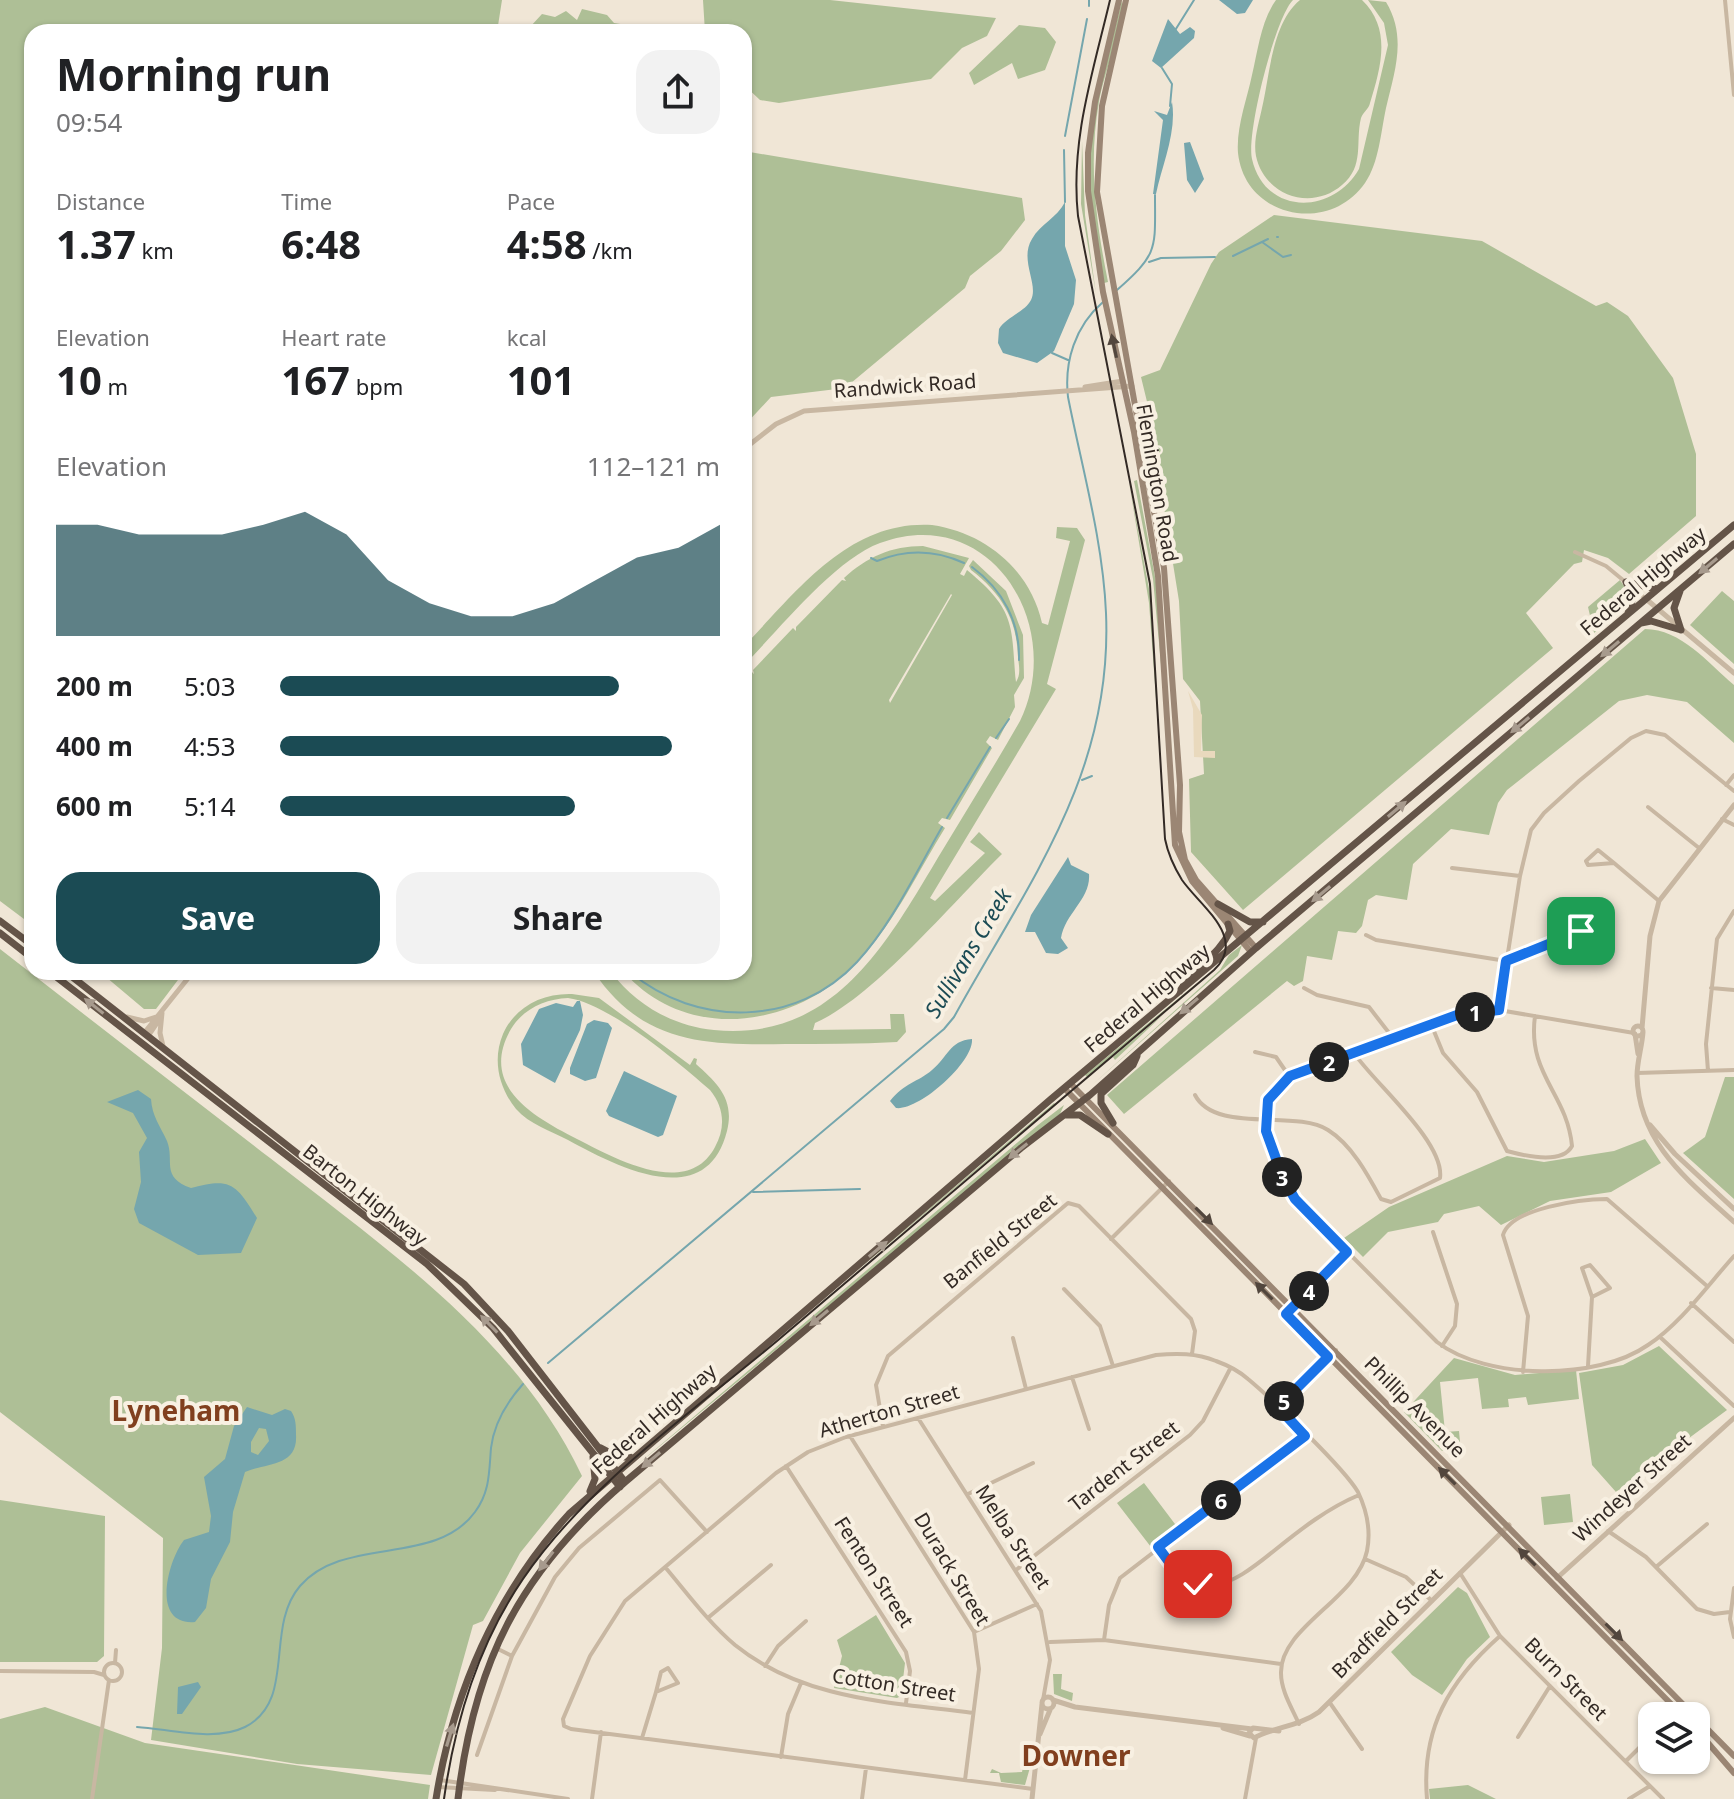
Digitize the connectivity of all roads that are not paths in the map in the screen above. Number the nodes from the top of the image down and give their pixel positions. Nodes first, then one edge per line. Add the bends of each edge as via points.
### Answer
1 (1119, 0) edge
2 (1126, 0) edge
3 (1725, 0) edge
4 (1734, 95) edge
5 (1132, 382) junction
6 (1122, 384) junction
7 (752, 443) edge
8 (1151, 517) junction
9 (1734, 525) edge
10 (1734, 544) edge
11 (1575, 552) dead end
12 (1626, 582) junction
13 (1682, 588) junction
14 (1657, 589) junction
15 (1646, 599) junction
16 (1657, 609) junction
17 (1627, 615) junction
18 (1641, 623) junction
19 (1681, 630) junction
20 (1734, 673) edge
21 (1734, 775) edge
22 (1726, 785) junction
23 (1734, 791) edge
24 (1734, 805) edge
25 (1648, 807) dead end
26 (1722, 819) junction
27 (1734, 825) edge
28 (1699, 848) junction
29 (1614, 863) junction
30 (1452, 868) dead end
31 (1520, 876) junction
32 (1659, 901) junction
33 (1218, 904) junction
34 (1734, 911) edge
35 (0, 921) edge
36 (1264, 922) junction
37 (1228, 924) junction
38 (1581, 931) dead end
39 (0, 933) edge
40 (1366, 935) dead end
41 (24, 939) edge
42 (1244, 939) junction
43 (1253, 950) junction
44 (24, 952) edge
45 (1506, 961) junction
46 (60, 980) edge
47 (76, 980) edge
48 (187, 980) edge
49 (1304, 988) dead end
50 (1711, 988) junction
51 (1734, 990) edge
52 (1177, 996) junction
53 (1499, 1010) junction
54 (162, 1012) junction
55 (122, 1015) junction
56 (1535, 1015) junction
57 (1431, 1024) junction
58 (1638, 1030) junction
59 (146, 1034) junction
60 (1393, 1038) junction
61 (140, 1042) junction
62 (165, 1049) junction
63 (1255, 1052) dead end
64 (1354, 1053) junction
65 (1138, 1054) junction
66 (1734, 1070) edge
67 (1708, 1071) junction
68 (1637, 1073) junction
69 (1290, 1076) junction
70 (1067, 1086) junction
71 (1195, 1095) dead end
72 (1082, 1100) junction
73 (1064, 1115) junction
74 (1265, 1119) junction
75 (1113, 1123) junction
76 (1648, 1123) junction
77 (1108, 1134) junction
78 (1169, 1180) junction
79 (1161, 1188) junction
80 (1734, 1209) edge
81 (1734, 1222) edge
82 (1433, 1232) dead end
83 (1111, 1239) junction
84 (1347, 1252) junction
85 (1734, 1256) edge
86 (1707, 1286) junction
87 (1064, 1289) dead end
88 (1592, 1297) junction
89 (1691, 1303) junction
90 (1293, 1306) junction
91 (1286, 1314) junction
92 (1734, 1332) edge
93 (1660, 1337) junction
94 (1729, 1337) junction
95 (1013, 1338) dead end
96 (1734, 1342) edge
97 (1442, 1346) junction
98 (1336, 1349) junction
99 (1192, 1354) junction
100 (1328, 1357) junction
101 (1113, 1366) junction
102 (1588, 1366) junction
103 (1230, 1368) junction
104 (1523, 1372) junction
105 (1072, 1377) junction
106 (1026, 1389) junction
107 (1734, 1406) edge
108 (1278, 1407) junction
109 (918, 1418) junction
110 (1734, 1418) edge
111 (883, 1427) junction
112 (1089, 1429) dead end
113 (850, 1436) junction
114 (1305, 1436) junction
115 (594, 1448) junction
116 (636, 1454) junction
117 (1033, 1463) dead end
118 (786, 1466) junction
119 (614, 1474) junction
120 (622, 1485) junction
121 (968, 1494) junction
122 (1359, 1495) junction
123 (584, 1500) junction
124 (1707, 1524) dead end
125 (1509, 1525) junction
126 (1608, 1531) junction
127 (707, 1532) junction
128 (1502, 1532) junction
129 (1158, 1547) junction
130 (1365, 1559) junction
131 (771, 1565) dead end
132 (665, 1567) junction
133 (1656, 1567) junction
134 (1016, 1570) junction
135 (1460, 1573) junction
136 (1559, 1576) junction
137 (1552, 1583) junction
138 (1734, 1588) edge
139 (1432, 1601) junction
140 (1037, 1604) junction
141 (1730, 1612) junction
142 (709, 1617) junction
143 (806, 1621) dead end
144 (974, 1632) junction
145 (1500, 1636) junction
146 (1734, 1637) edge
147 (1104, 1640) junction
148 (1049, 1643) junction
149 (494, 1647) junction
150 (116, 1650) dead end
151 (512, 1656) junction
152 (115, 1663) junction
153 (1281, 1664) junction
154 (765, 1666) junction
155 (105, 1667) junction
156 (0, 1671) edge
157 (94, 1672) junction
158 (104, 1675) junction
159 (112, 1680) junction
160 (801, 1683) junction
161 (1047, 1683) junction
162 (1550, 1686) junction
163 (656, 1692) junction
164 (1052, 1700) junction
165 (1042, 1702) junction
166 (1669, 1702) edge
167 (1684, 1702) edge
168 (1330, 1703) junction
169 (906, 1704) junction
170 (1075, 1707) junction
171 (1051, 1709) junction
172 (973, 1713) junction
173 (1299, 1724) junction
174 (1710, 1730) edge
175 (601, 1732) junction
176 (1254, 1734) junction
177 (1040, 1735) junction
178 (1518, 1737) dead end
179 (642, 1738) junction
180 (1710, 1745) edge
181 (1362, 1749) dead end
182 (1638, 1749) edge
183 (477, 1755) dead end
184 (1734, 1756) edge
185 (781, 1757) junction
186 (1626, 1761) junction
187 (866, 1768) junction
188 (1734, 1773) edge
189 (965, 1780) junction
190 (439, 1784) junction
191 (459, 1786) junction
192 (1650, 1786) junction
193 (1033, 1789) junction
194 (546, 1798) edge
195 (92, 1799) edge
196 (436, 1799) edge
197 (458, 1799) edge
198 (568, 1799) edge
199 (592, 1799) edge
200 (862, 1799) edge
201 (1032, 1799) edge
202 (1245, 1799) edge
203 (1427, 1799) edge
204 (1629, 1799) edge
205 (1663, 1799) edge

6 -> 1 main road, Flemington Road via 1090,222 1088,153
2 - 5 main road, Flemington Road via 1097,153 1099,217
3 - 4 street
5 - 6 street, Randwick Road
5 - 8 main road, Flemington Road
6 - 7 street, Randwick Road via 804,411
6 - 8 main road, Flemington Road
8 - 33 main road, Flemington Road via 1167,598 1180,843 1192,873
8 - 37 main road, Flemington Road via 1175,845 1192,881
9 - 14 highway, Federal Highway
10 -> 13 highway, Federal Highway
11 - 12 street
12 - 14 highway
12 - 15 street
12 - 17 highway via 1633,598
13 - 16 highway, Federal Highway
13 - 19 highway via 1674,608
14 - 15 highway, Federal Highway
15 - 16 street
15 - 17 highway, Federal Highway
16 - 18 highway, Federal Highway
16 - 19 street
36 -> 17 highway, Federal Highway
18 - 19 highway
18 -> 43 highway, Federal Highway
19 - 20 street
21 - 22 street
22 - 23 street
22 - 31 street via 1665,735 1636,735 1539,818 1526,843
24 - 26 street
25 - 28 street
26 - 27 street
26 - 28 street
28 - 32 street
29 - 29 street via 1588,865 1586,861 1598,850
29 - 32 street
30 - 31 street
31 - 45 street
32 - 58 street
33 - 36 highway via 1250,922
33 - 42 main road, Flemington Road
34 - 50 street via 1717,939
35 - 41 highway
36 - 42 highway, Federal Highway
37 - 42 main road, Flemington Road
37 - 52 highway via 1220,950
38 - 45 street
39 - 44 highway
40 - 45 street
42 - 43 main road, Flemington Road
42 - 52 highway, Federal Highway
43 -> 65 highway, Federal Highway
45 - 53 street
61 -> 46 highway, Barton Highway
47 - 55 highway, Barton Highway
48 - 54 street
49 - 60 street via 1369,1007
50 - 51 street
50 - 67 street
52 - 70 highway, Federal Highway
53 - 56 street
53 - 57 street
54 - 55 street via 144,1021
54 - 59 street
54 - 62 street
55 - 59 highway, Barton Highway
56 - 57 street via 1534,1052 1568,1123 1572,1146 1568,1153 1548,1157 1507,1151 1477,1092 1445,1057
56 - 58 street
57 - 60 street
58 - 68 street
59 - 61 highway
59 - 62 highway, Barton Highway
60 - 64 street
115 -> 61 highway, Barton Highway via 493,1328 427,1264
62 - 115 highway, Barton Highway via 464,1284 508,1331
63 - 69 street via 1276,1057
64 - 69 street
64 - 74 street via 1422,1132 1441,1169 1440,1178 1384,1202 1359,1161 1332,1132
65 - 72 highway, Federal Highway
65 - 75 highway via 1101,1094
66 - 67 street
67 - 68 street
68 - 76 street
69 - 74 street via 1268,1100
70 - 72 main road, Phillip Avenue
116 -> 70 highway, Federal Highway
71 - 74 street via 1209,1111
72 - 73 highway, Federal Highway
72 - 75 main road, Phillip Avenue
72 - 77 main road, Phillip Avenue
73 - 77 highway via 1081,1115
73 -> 120 highway, Federal Highway
74 - 84 street via 1289,1190
75 - 78 main road, Phillip Avenue
76 - 80 street
76 - 81 street via 1668,1161
77 - 79 main road, Phillip Avenue
78 - 79 street
78 -> 90 main road, Phillip Avenue
79 - 83 street
91 -> 79 main road, Phillip Avenue
82 - 97 street via 1457,1304 1455,1326
83 - 99 street, Banfield Street via 1191,1319
83 - 111 street, Banfield Street via 1079,1206 1063,1207 888,1356 876,1385
84 - 90 street
84 - 97 street
85 - 86 street
86 - 89 street
86 - 104 street via 1607,1199 1554,1205 1517,1220 1503,1235 1528,1316
87 - 101 street via 1100,1326
88 - 88 street via 1582,1274 1590,1265 1610,1288
88 - 102 street
89 - 93 street
89 - 94 street
90 - 91 street
90 - 98 main road, Phillip Avenue
91 - 100 main road, Phillip Avenue
92 - 94 street
93 - 102 street via 1619,1361
93 - 107 street
94 - 96 street
95 - 106 street
97 - 104 street via 1461,1358
98 - 100 street
98 - 125 main road, Phillip Avenue
99 - 101 street, Atherton Street via 1156,1355
99 - 103 street, Atherton Street
100 - 108 street
128 -> 100 main road, Phillip Avenue
101 - 105 street, Atherton Street
102 - 104 street
103 - 108 street, Atherton Street
103 - 134 street, Tardent Street via 1190,1435
105 - 106 street, Atherton Street
105 - 112 street
106 - 109 street, Atherton Street
108 - 114 street, Atherton Street
109 - 111 street, Atherton Street
109 - 121 street, Melba Street
110 - 126 street, Windeyer Street
111 - 113 street, Atherton Street
113 - 118 street, Atherton Street
113 - 144 street, Durack Street
114 - 122 street, Atherton Street
114 - 129 street
115 - 116 highway via 618,1457
115 - 119 highway, Barton Highway
115 - 123 highway via 595,1479
116 - 119 highway, Federal Highway
117 - 121 street
118 - 127 street, Atherton Street
118 - 169 street, Fenton Street via 906,1652
119 - 120 highway, Barton Highway
119 - 123 highway, Federal Highway
120 -> 149 highway, Federal Highway via 554,1551
121 - 134 street, Melba Street
122 - 129 street via 1323,1514 1253,1569 1225,1584 1190,1581
122 - 130 street, Atherton Street via 1368,1521
190 -> 123 highway, Federal Highway via 468,1678 489,1628 529,1563
124 - 133 street
125 - 128 street, Bradfield Street
125 - 136 main road, Phillip Avenue
126 - 133 street
126 - 136 street, Windeyer Street
127 - 132 street, Atherton Street
127 - 151 street via 660,1480 579,1548 555,1577
128 - 135 street, Bradfield Street
137 -> 128 main road, Phillip Avenue
129 - 147 street via 1116,1584
130 - 139 street via 1406,1577
130 - 153 street via 1351,1583 1290,1646
131 - 142 street
132 - 142 street, Cotton Street
132 - 175 street, Atherton Street via 625,1601 607,1627 564,1715 567,1728
133 - 141 street via 1697,1609
134 - 140 street, Melba Street
135 - 139 street, Bradfield Street
135 - 145 street, Burn Street
136 - 137 street, Windeyer Street
136 -> 167 main road, Phillip Avenue
137 - 166 main road, Phillip Avenue
138 - 141 street
139 - 168 street, Bradfield Street
140 - 144 street
140 - 148 street, Melba Street
141 - 146 street
142 - 154 street, Cotton Street
143 - 154 street
144 - 172 street, Durack Street via 980,1661
145 - 162 street, Burn Street
145 - 203 street via 1460,1675 1437,1713 1425,1763
147 - 148 street
147 - 153 street
148 - 161 street, Melba Street
149 - 151 street
149 - 191 highway, Federal Highway via 470,1722
150 - 152 street
151 - 183 street
152 - 155 street
152 - 159 street via 121,1671
153 - 173 street via 1285,1692
154 - 160 street, Cotton Street
155 - 157 street
155 - 158 street
156 - 157 street
157 - 158 street
158 - 159 street
159 - 195 street
160 - 169 street, Cotton Street via 837,1695
160 - 185 street via 788,1714
161 - 164 street, Melba Street
161 - 165 street, Melba Street
162 - 178 street
162 - 186 street, Burn Street
163 - 163 street via 678,1683 668,1668 661,1672
163 - 179 street
164 - 165 street
164 - 170 street, Bradfield Street
164 - 171 street, Melba Street
165 - 171 street
165 - 177 street, Melba Street
168 - 173 street, Bradfield Street
168 - 181 street
169 - 172 street, Cotton Street
170 - 171 street, Bradfield Street
170 - 176 street, Bradfield Street
171 - 177 street, Melba Street
172 - 189 street, Durack Street
173 - 176 street, Bradfield Street
174 - 184 main road, Phillip Avenue
175 - 179 street, Atherton Street
175 - 199 street
176 - 202 street
177 - 193 street, Melba Street
179 - 185 street, Atherton Street
180 - 188 main road
182 - 186 street
185 - 187 street, Atherton Street
186 - 192 street, Burn Street
187 - 189 street, Atherton Street
187 - 200 street
189 - 193 street, Atherton Street
190 - 191 street
190 - 196 highway, Federal Highway
191 - 194 street
191 - 197 highway, Federal Highway
192 - 204 street
192 - 205 street, Burn Street
193 - 201 street, Melba Street
194 - 198 street

